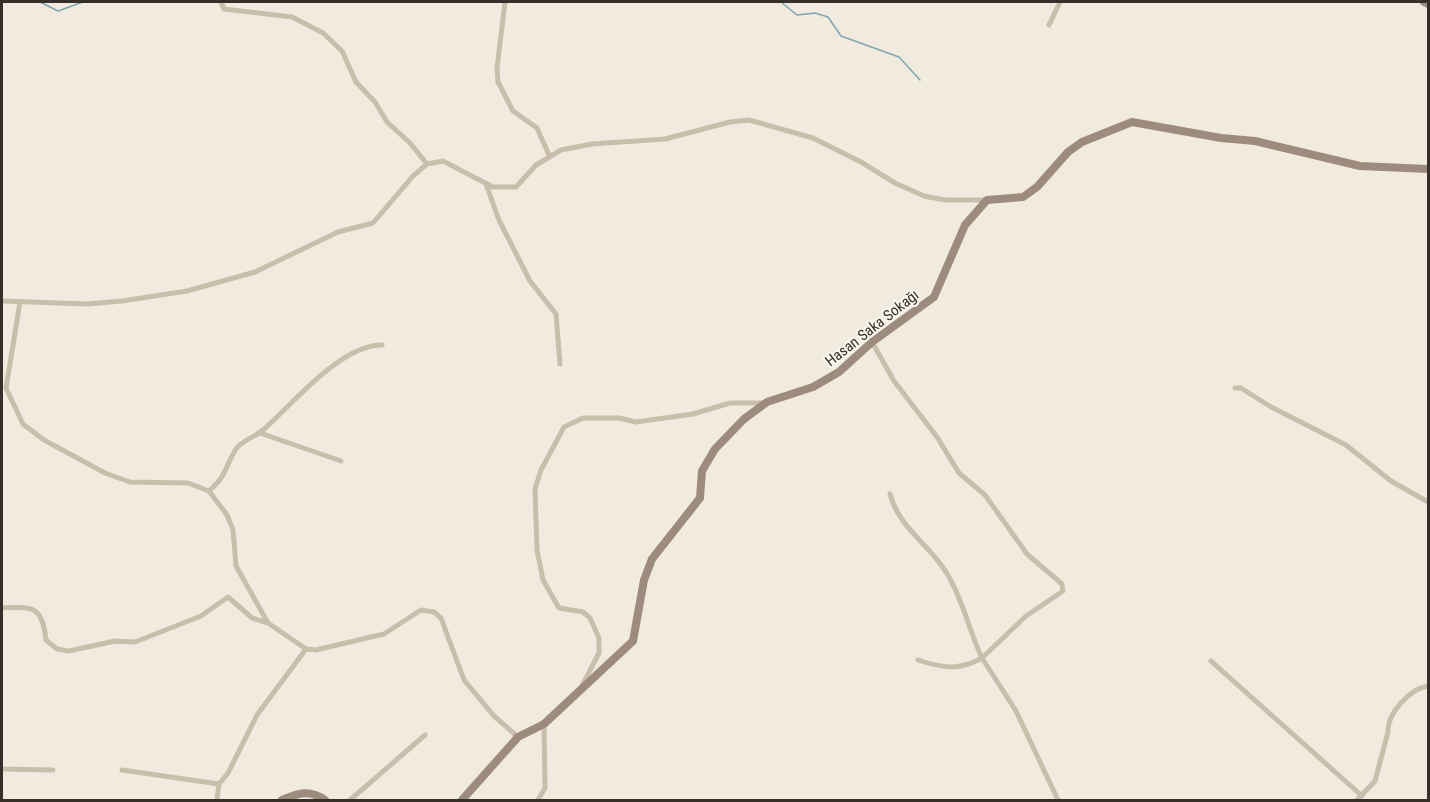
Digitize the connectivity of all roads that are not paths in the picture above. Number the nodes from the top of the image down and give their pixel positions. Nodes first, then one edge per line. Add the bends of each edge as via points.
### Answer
1 (221, 2) edge
2 (505, 2) edge
3 (1060, 2) edge
4 (1424, 2) edge
5 (1428, 4) edge
6 (1049, 25) dead end
7 (549, 155) junction
8 (427, 164) junction
9 (1428, 169) edge
10 (486, 184) junction
11 (987, 200) junction
12 (2, 301) edge
13 (20, 302) junction
14 (872, 342) junction
15 (382, 345) dead end
16 (560, 364) dead end
17 (1235, 388) dead end
18 (767, 402) junction
19 (260, 432) junction
20 (341, 461) dead end
21 (209, 491) junction
22 (890, 495) dead end
23 (1428, 502) edge
24 (2, 608) edge
25 (268, 623) junction
26 (306, 649) junction
27 (982, 658) junction
28 (918, 660) dead end
29 (1211, 661) dead end
30 (1428, 686) edge
31 (581, 687) junction
32 (544, 724) junction
33 (425, 735) dead end
34 (518, 737) junction
35 (2, 769) edge
36 (53, 770) dead end
37 (122, 770) dead end
38 (219, 784) junction
39 (1360, 798) edge
40 (217, 801) edge
41 (282, 801) edge
42 (325, 801) edge
43 (350, 801) edge
44 (462, 801) edge
45 (538, 801) edge
46 (1058, 801) edge

1 - 8 street via 224,9 292,16 323,33 342,51 356,82 387,122
2 - 7 street via 498,82 513,111 537,128
3 - 6 street
4 - 5 street
7 - 10 street via 516,187
7 - 11 street via 578,145 665,139 730,122 757,120 813,138 915,193 939,199
8 - 10 street via 443,161
8 - 13 street via 373,223 338,232 255,272 188,291 122,301
9 - 11 street via 1360,166 1255,141 1132,122 1082,142 1023,197
10 - 16 street via 499,220 530,281 556,314
11 - 14 street, Hasan Saka Sokağı via 965,225 934,297
12 - 13 street
13 - 21 street via 6,388 23,424 105,473 130,482 188,483
14 - 18 street, Hasan Saka Sokağı via 845,368 822,382
14 - 27 street via 897,386 959,473 985,495 1028,554 1062,584 1063,591 1026,616
15 - 19 street via 371,345 332,366
17 - 23 street via 1346,445 1391,481
18 - 31 street, Hasan Saka Sokağı via 715,449 702,471 700,498 652,559 644,580 633,641
18 - 31 street via 730,404 636,422 583,418 564,427 535,489 537,550 543,580 559,608 583,612 599,638 599,653
19 - 20 street
19 - 21 street via 237,447 223,478
21 - 25 street via 227,515 233,530 236,566
22 - 27 street via 901,521 951,580
24 - 25 street via 29,607 38,612 44,621 46,640 57,649 69,651 115,641 135,642 201,616 228,597 252,618
25 - 26 street
26 - 34 street via 384,634 421,610 434,612 441,618 464,680
26 - 38 street via 257,715
27 - 28 street via 951,669
27 - 46 street via 1016,711
29 - 39 street
30 - 39 street via 1417,689 1395,710 1375,780
31 - 32 street, Hasan Saka Sokağı
32 - 34 street, Hasan Saka Sokağı
32 - 45 street via 545,788
33 - 43 street
34 - 44 street, Hasan Saka Sokağı
35 - 36 street
37 - 38 street
38 - 40 street
41 - 42 street via 298,793 315,793

